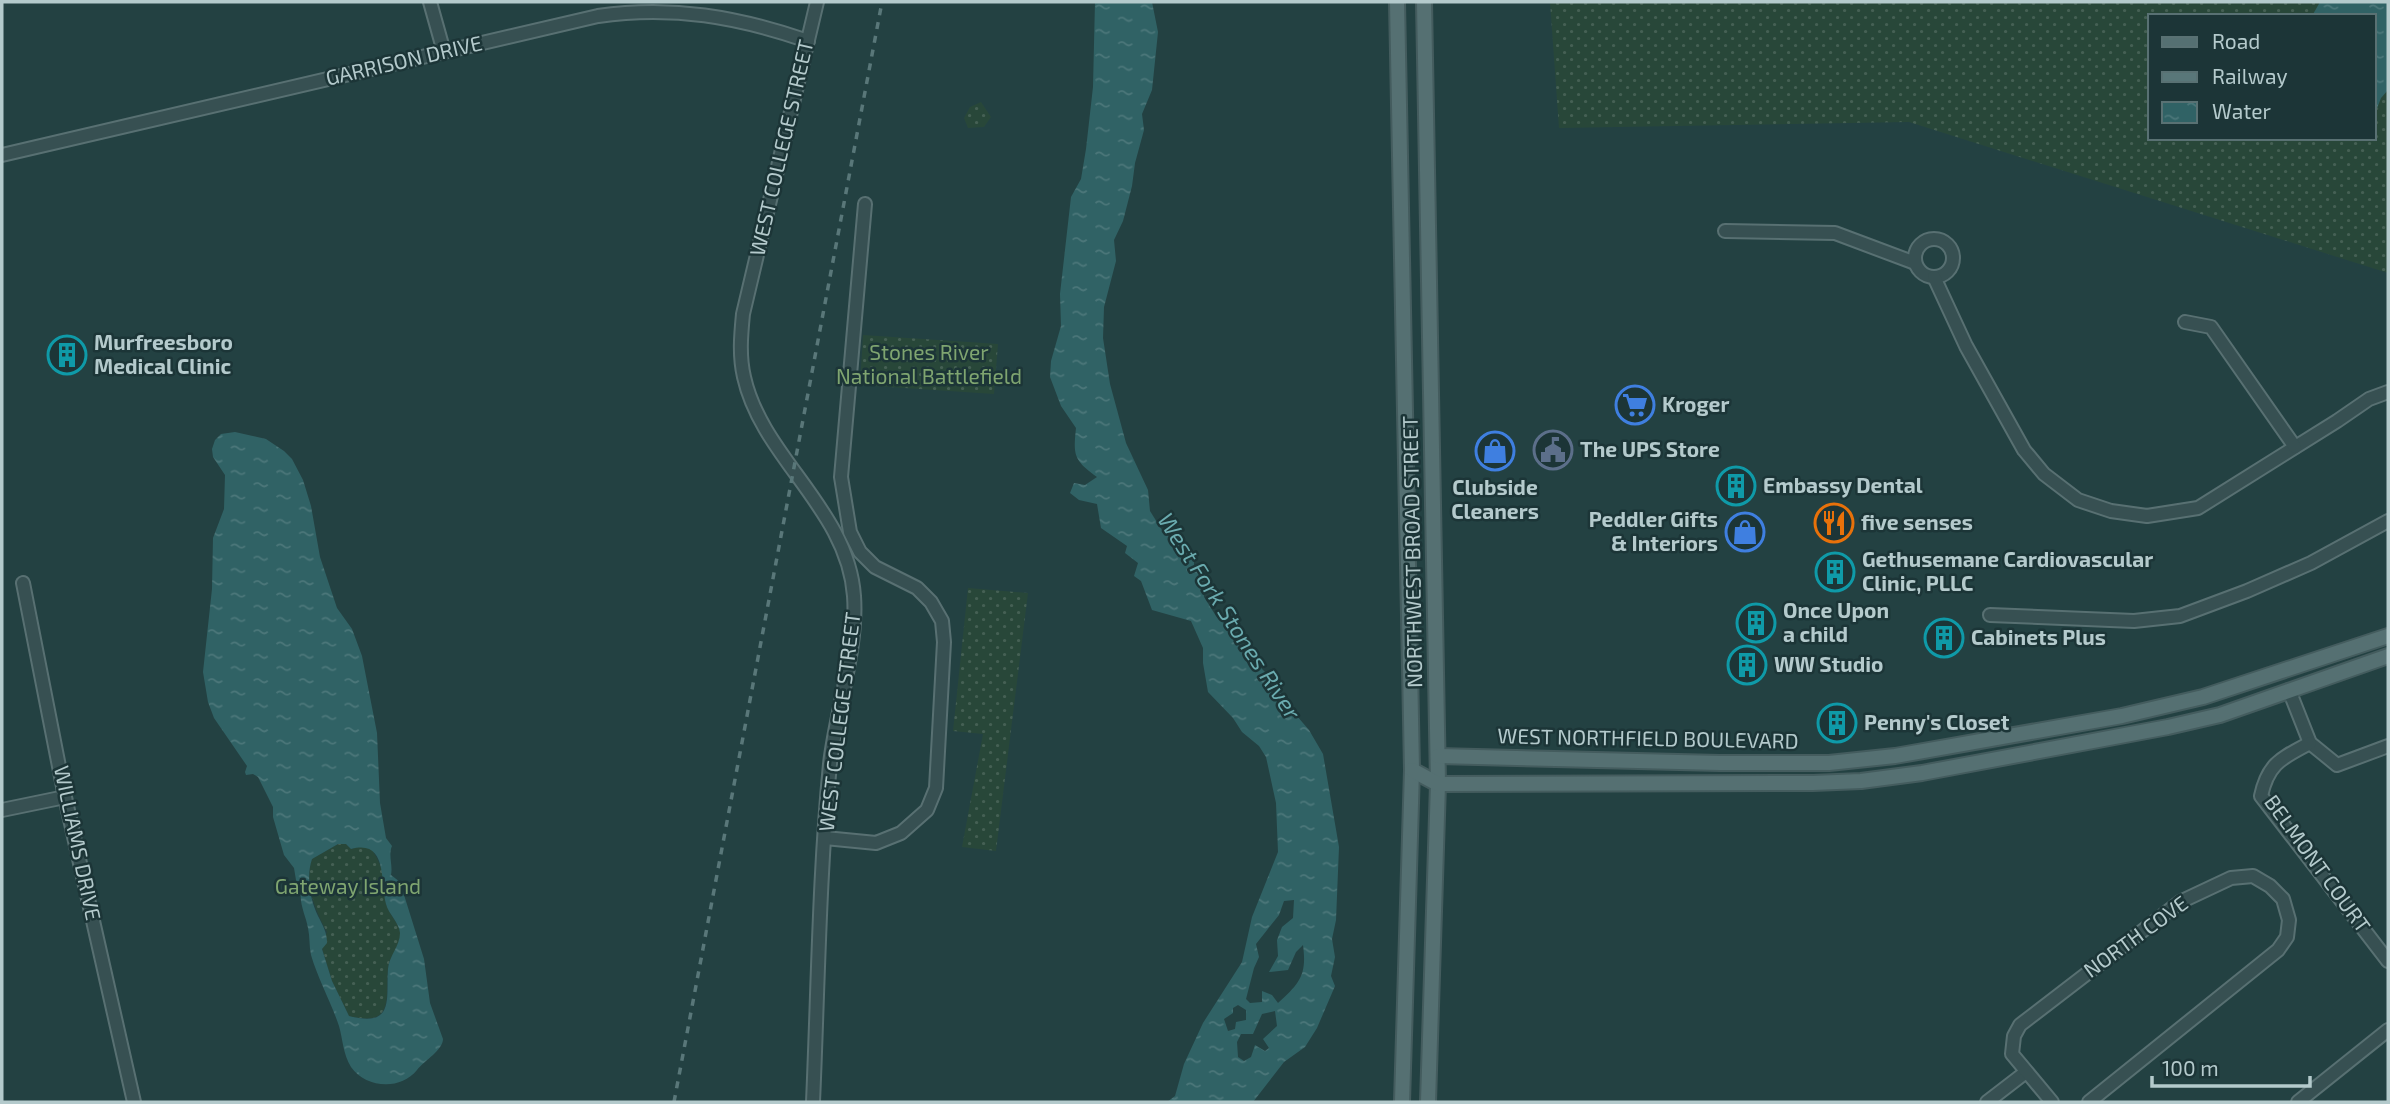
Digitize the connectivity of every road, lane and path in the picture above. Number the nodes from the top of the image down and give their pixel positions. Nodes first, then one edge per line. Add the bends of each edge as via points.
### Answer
1 (430, 2) edge
2 (817, 2) edge
3 (1397, 2) edge
4 (1424, 2) edge
5 (808, 41) junction
6 (444, 52) junction
7 (2, 155) edge
8 (864, 204) dead end
9 (1726, 231) dead end
10 (1428, 236) junction
11 (1401, 237) junction
12 (1915, 263) junction
13 (1934, 277) junction
14 (2185, 322) dead end
15 (1404, 373) junction
16 (1431, 374) junction
17 (2388, 392) edge
18 (2295, 447) junction
19 (1406, 476) junction
20 (1432, 476) junction
21 (2388, 521) edge
22 (23, 583) dead end
23 (1990, 615) dead end
24 (2388, 635) edge
25 (2388, 656) edge
26 (2289, 690) junction
27 (2139, 712) junction
28 (2143, 732) junction
29 (2310, 743) junction
30 (2388, 746) edge
31 (1438, 756) junction
32 (1412, 770) junction
33 (1438, 784) junction
34 (65, 797) junction
35 (2, 810) edge
36 (825, 838) junction
37 (2388, 961) edge
38 (2388, 1030) edge
39 (2026, 1072) junction
40 (134, 1102) edge
41 (813, 1102) edge
42 (1402, 1102) edge
43 (1428, 1102) edge
44 (1987, 1102) edge
45 (2052, 1102) edge
46 (2089, 1102) edge
47 (2298, 1102) edge

1 - 6 street
2 - 5 street, WEST COLLEGE STREET
3 - 11 main road, NORTHWEST BROAD STREET
4 - 10 main road, NORTHWEST BROAD STREET
5 - 6 street, GARRISON DRIVE via 701,13 629,11
5 - 36 street, WEST COLLEGE STREET via 743,314 740,351 752,403 837,536 854,595 854,627 830,762
6 - 7 street, GARRISON DRIVE
8 - 36 street via 841,477 850,532 860,552 876,567 917,588 942,621 937,777 927,810 901,833 876,843
9 - 12 street via 1835,233
10 - 11 main road
10 - 16 main road, NORTHWEST BROAD STREET
11 - 15 main road, NORTHWEST BROAD STREET
12 - 13 street via 1922,273
12 - 13 street via 1920,245 1931,239 1943,242 1951,251 1952,264 1945,274
13 - 18 street via 2024,450 2044,474 2077,500 2147,516 2198,508
14 - 18 street via 2211,327
15 - 16 main road
15 - 19 main road, NORTHWEST BROAD STREET
16 - 20 main road, NORTHWEST BROAD STREET
17 - 18 street via 2369,399
19 - 20 main road
19 - 32 main road, NORTHWEST BROAD STREET
20 - 31 main road, NORTHWEST BROAD STREET
21 - 23 street via 2311,563 2180,616 2134,621
22 - 34 street, WILLIAMS DRIVE
24 - 27 main road, WEST NORTHFIELD BOULEVARD via 2203,697
25 - 26 main road, WEST NORTHFIELD BOULEVARD
26 - 28 main road, WEST NORTHFIELD BOULEVARD via 2220,715
26 - 29 street
27 - 28 main road
27 - 31 main road, WEST NORTHFIELD BOULEVARD via 1895,757 1829,763
28 - 33 main road, WEST NORTHFIELD BOULEVARD via 1861,781
29 - 30 street via 2337,765
29 - 37 street, BELMONT COURT via 2272,765 2261,796
31 - 32 main road
31 - 33 main road, NORTHWEST BROAD STREET
32 - 33 main road
32 - 42 main road, NORTHWEST BROAD STREET
33 - 43 main road, NORTHWEST BROAD STREET
34 - 35 street
34 - 40 street, WILLIAMS DRIVE
36 - 41 street, WEST COLLEGE STREET
38 - 47 street
39 - 44 street
39 - 45 street
39 - 46 street, NORTH COVE via 2012,1054 2020,1025 2180,902 2231,878 2253,876 2270,886 2283,899 2290,920 2287,937 2278,950

